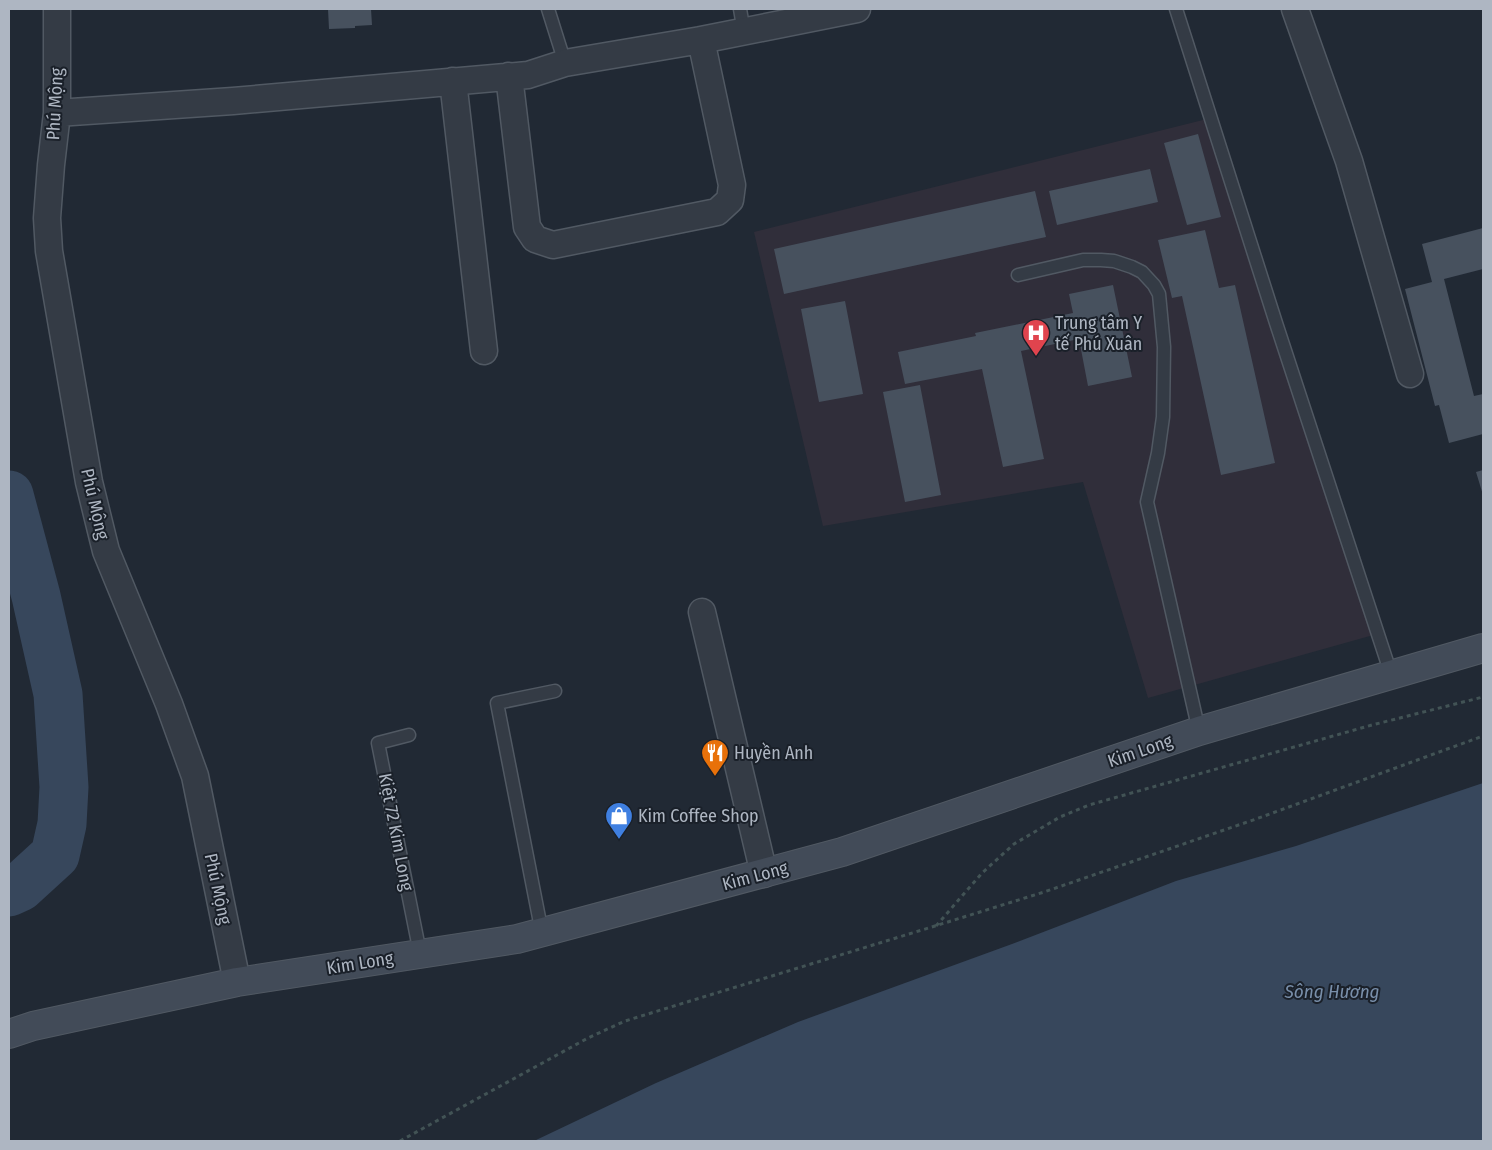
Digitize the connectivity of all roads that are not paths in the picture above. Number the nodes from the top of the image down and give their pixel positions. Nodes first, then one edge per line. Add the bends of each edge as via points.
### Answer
1 (57, 9) edge
2 (548, 9) edge
3 (857, 9) edge
4 (1176, 9) edge
5 (1295, 9) edge
6 (742, 20) edge
7 (701, 40) junction
8 (564, 63) junction
9 (509, 76) junction
10 (453, 81) junction
11 (57, 113) junction
12 (1018, 275) dead end
13 (484, 351) dead end
14 (1410, 374) dead end
15 (702, 612) dead end
16 (1483, 648) edge
17 (1391, 674) junction
18 (556, 691) dead end
19 (1199, 731) junction
20 (409, 735) dead end
21 (764, 874) junction
22 (542, 933) junction
23 (420, 953) junction
24 (237, 982) junction
25 (9, 1034) edge

1 - 11 street, Phú Mộng
2 - 8 lane
3 - 6 street
4 - 17 lane
5 - 14 street via 1348,160
6 - 7 street
7 - 8 street
7 - 9 street via 732,185 730,200 717,212 553,245 535,239 527,227
8 - 9 street
9 - 10 street
10 - 11 street
10 - 13 street
11 - 24 street, Phú Mộng via 47,218 48,251 89,482 106,551 195,776
12 - 19 lane via 1083,260 1114,261 1142,272 1159,294 1164,347 1163,417 1147,502
15 - 21 street
16 - 17 main road, Kim Long
17 - 19 main road, Kim Long
18 - 22 lane via 497,703
19 - 21 main road, Kim Long via 842,852
20 - 23 lane, Kiệt 72 Kim Long via 378,743
21 - 22 main road, Kim Long
22 - 23 main road, Kim Long
23 - 24 main road, Kim Long
24 - 25 main road, Kim Long

